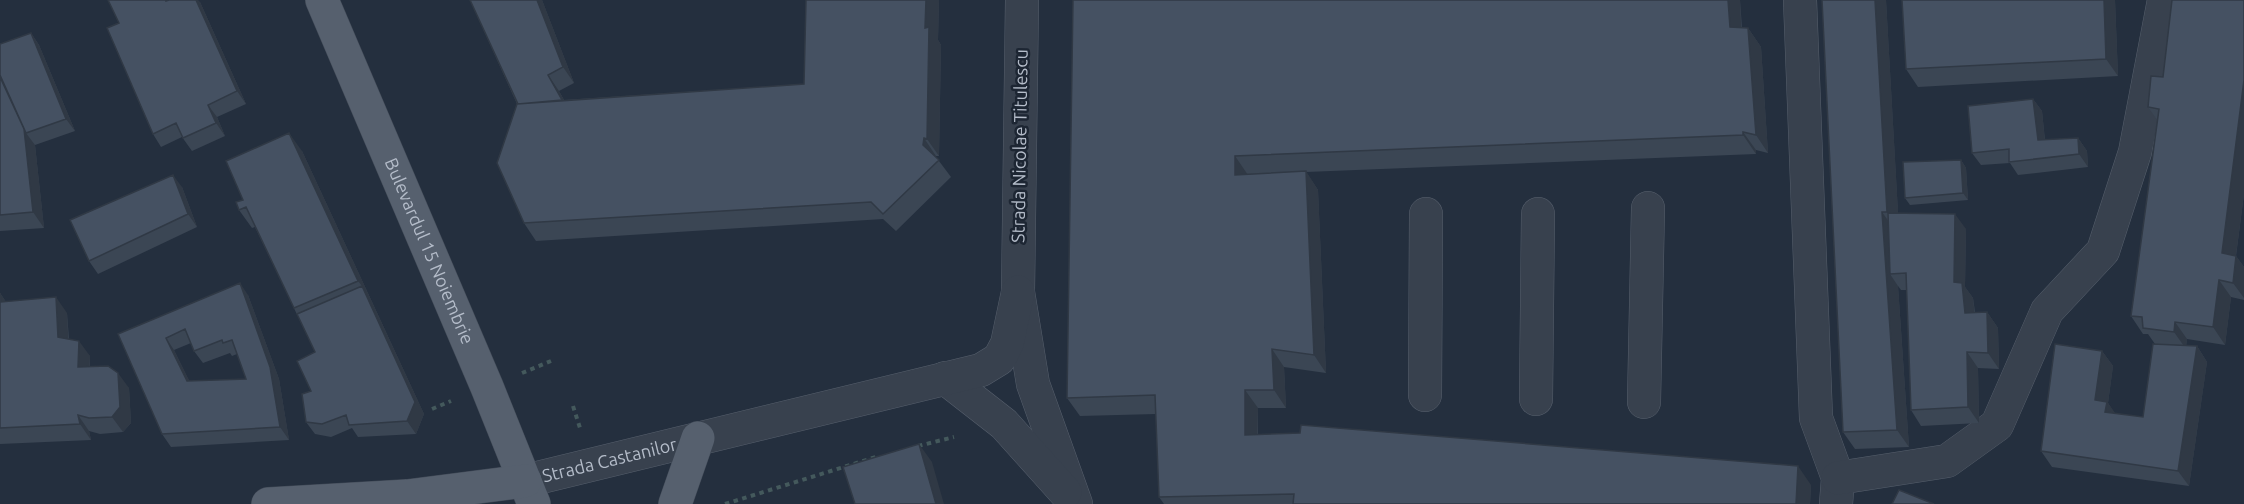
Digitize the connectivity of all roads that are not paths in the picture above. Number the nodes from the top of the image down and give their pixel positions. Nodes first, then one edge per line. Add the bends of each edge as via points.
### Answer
1 (322, 0) edge
2 (1022, 0) edge
3 (1800, 0) edge
4 (2164, 0) edge
5 (1648, 208) dead end
6 (1426, 214) dead end
7 (1538, 214) dead end
8 (1018, 292) junction
9 (945, 378) junction
10 (1425, 395) dead end
11 (1536, 399) dead end
12 (1644, 402) dead end
13 (698, 438) junction
14 (1837, 491) edge
15 (529, 493) edge
16 (268, 504) edge
17 (675, 504) edge
18 (1076, 504) edge

1 - 15 main road, Bulevardul 15 Noiembrie
2 - 8 street, Strada Nicolae Titulescu
3 - 14 street via 1816,418
4 - 14 street via 2135,152 2103,252 2047,311 1997,425 1947,461
5 - 12 street
6 - 10 street
7 - 11 street
8 - 9 street, Strada Nicolae Titulescu via 1007,344 999,359 981,370
8 - 18 street, Strada Nicolae Titulescu via 1033,384
9 - 13 street, Strada Castanilor
9 - 18 street via 1004,424
13 - 15 street, Strada Castanilor
13 - 17 main road
15 - 16 main road, Strada Castanilor

